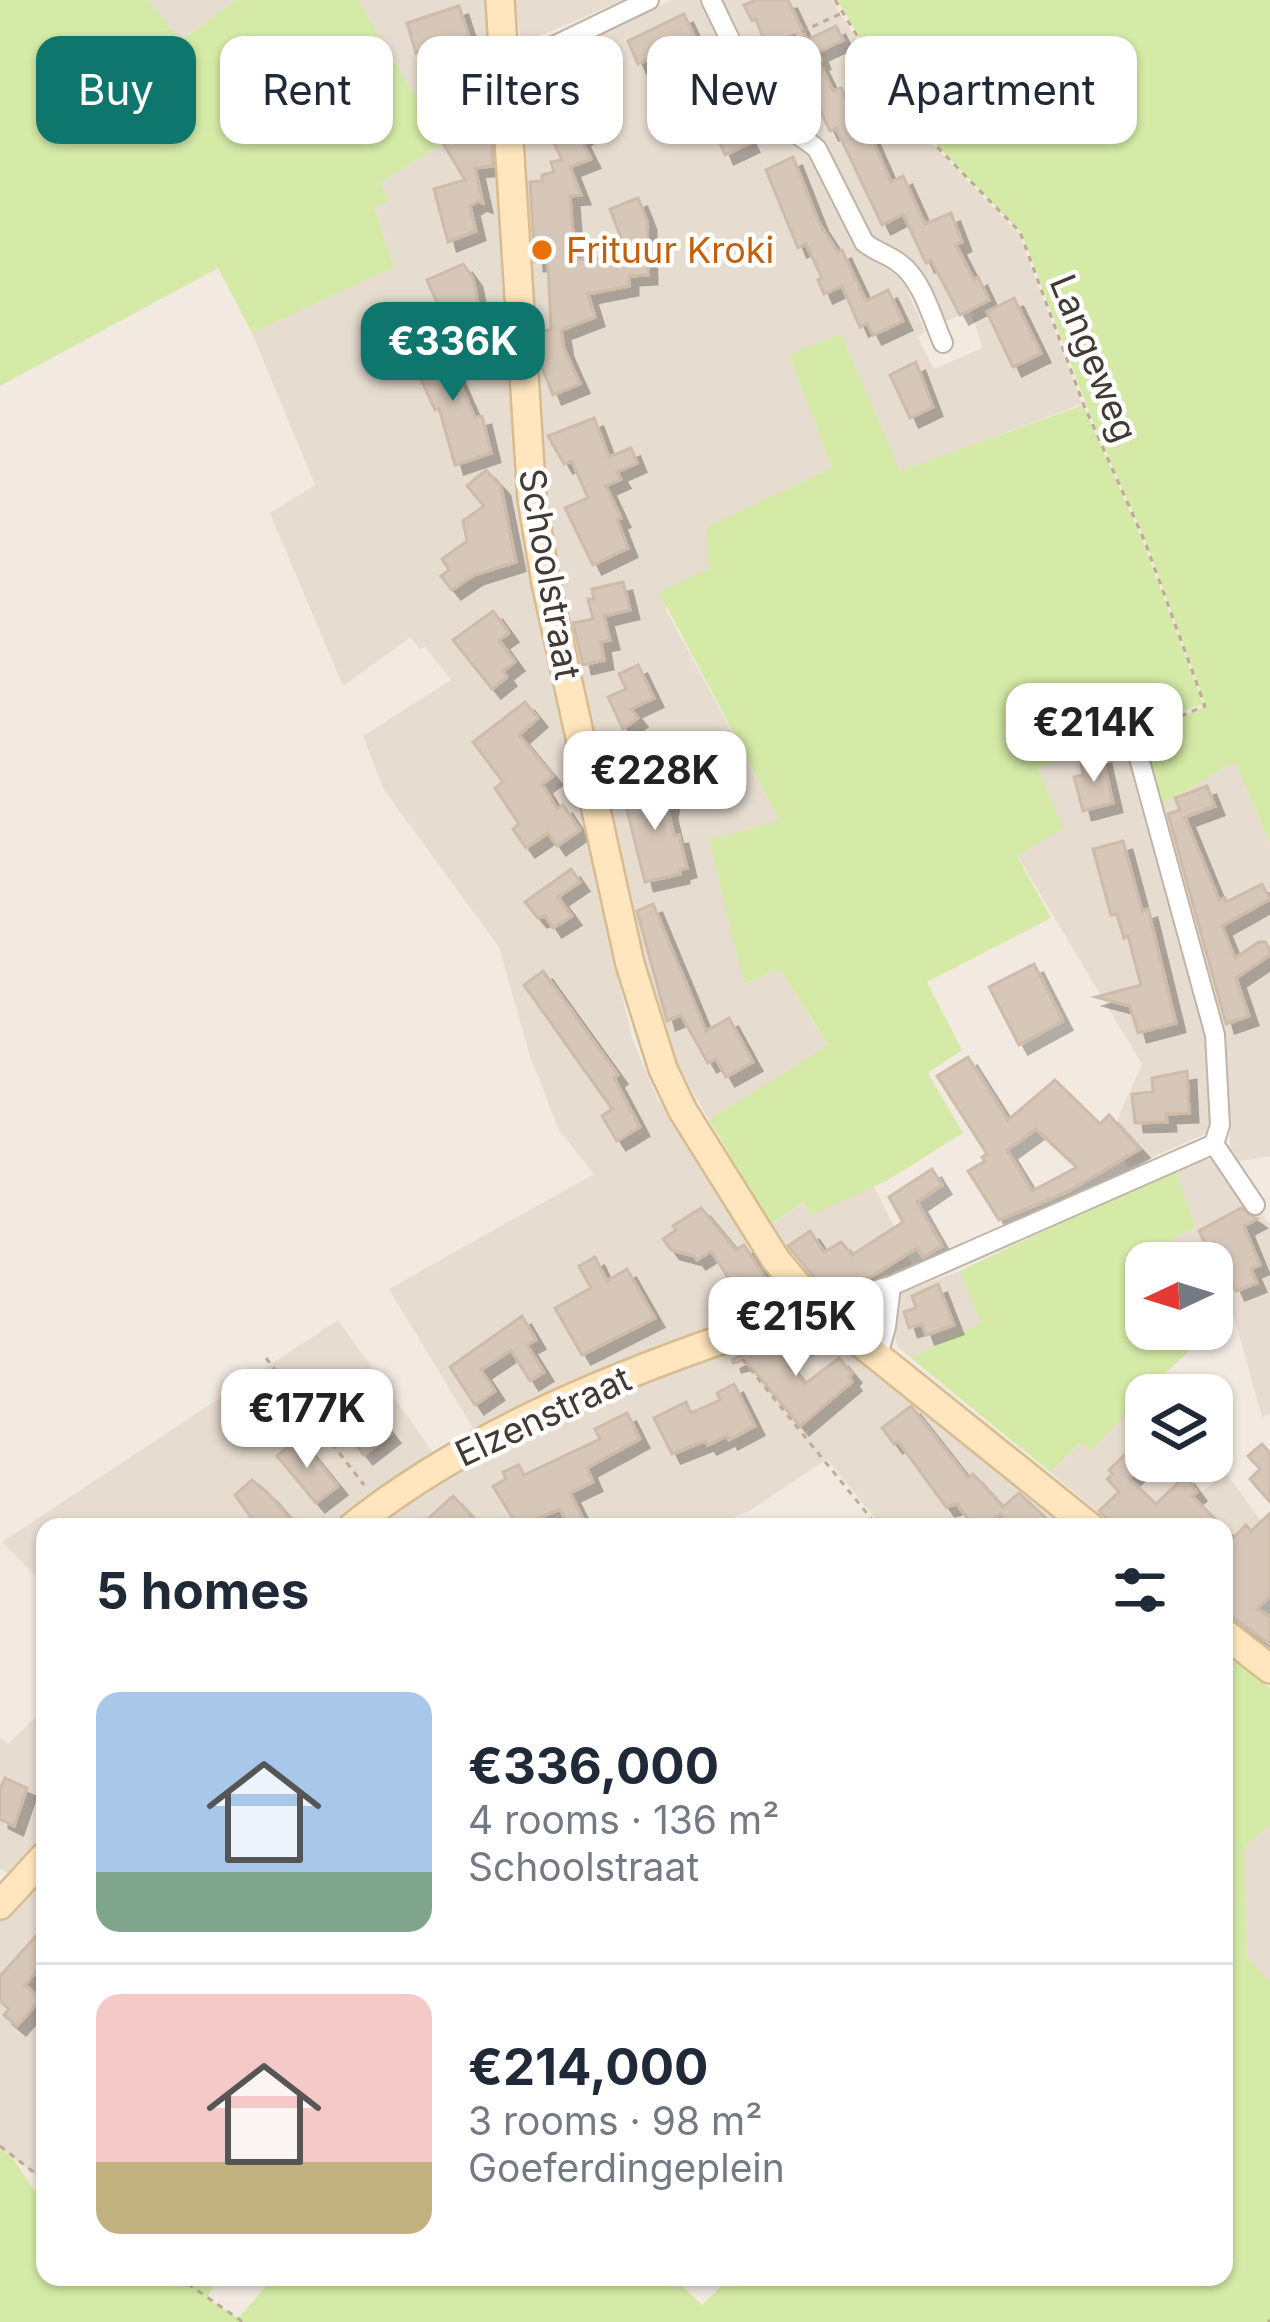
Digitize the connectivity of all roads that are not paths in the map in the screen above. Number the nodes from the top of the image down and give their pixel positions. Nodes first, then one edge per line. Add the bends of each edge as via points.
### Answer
1 (500, 0) edge
2 (649, 0) edge
3 (710, 0) edge
4 (504, 36) edge
5 (575, 36) edge
6 (511, 144) edge
7 (943, 343) dead end
8 (1133, 736) road end
9 (1214, 1144) junction
10 (1256, 1205) dead end
11 (891, 1286) junction
12 (816, 1307) junction
13 (877, 1358) junction
14 (363, 1518) edge
15 (1079, 1518) edge
16 (1233, 1640) edge
17 (1270, 1669) edge
18 (36, 1866) edge
19 (0, 1906) edge

1 - 4 street, Schoolstraat
2 - 5 street
3 - 7 street via 772,120 817,149 864,242 916,283
6 - 12 street, Schoolstraat via 532,499 630,964 682,1111 776,1260
8 - 9 street via 1215,1035
9 - 10 street
9 - 11 street
11 - 12 street
11 - 13 street
12 - 13 street, Schoolstraat
12 - 14 street, Elzenstraat via 630,1375 460,1454
13 - 15 street, Schoolstraat
16 - 17 street
18 - 19 street

